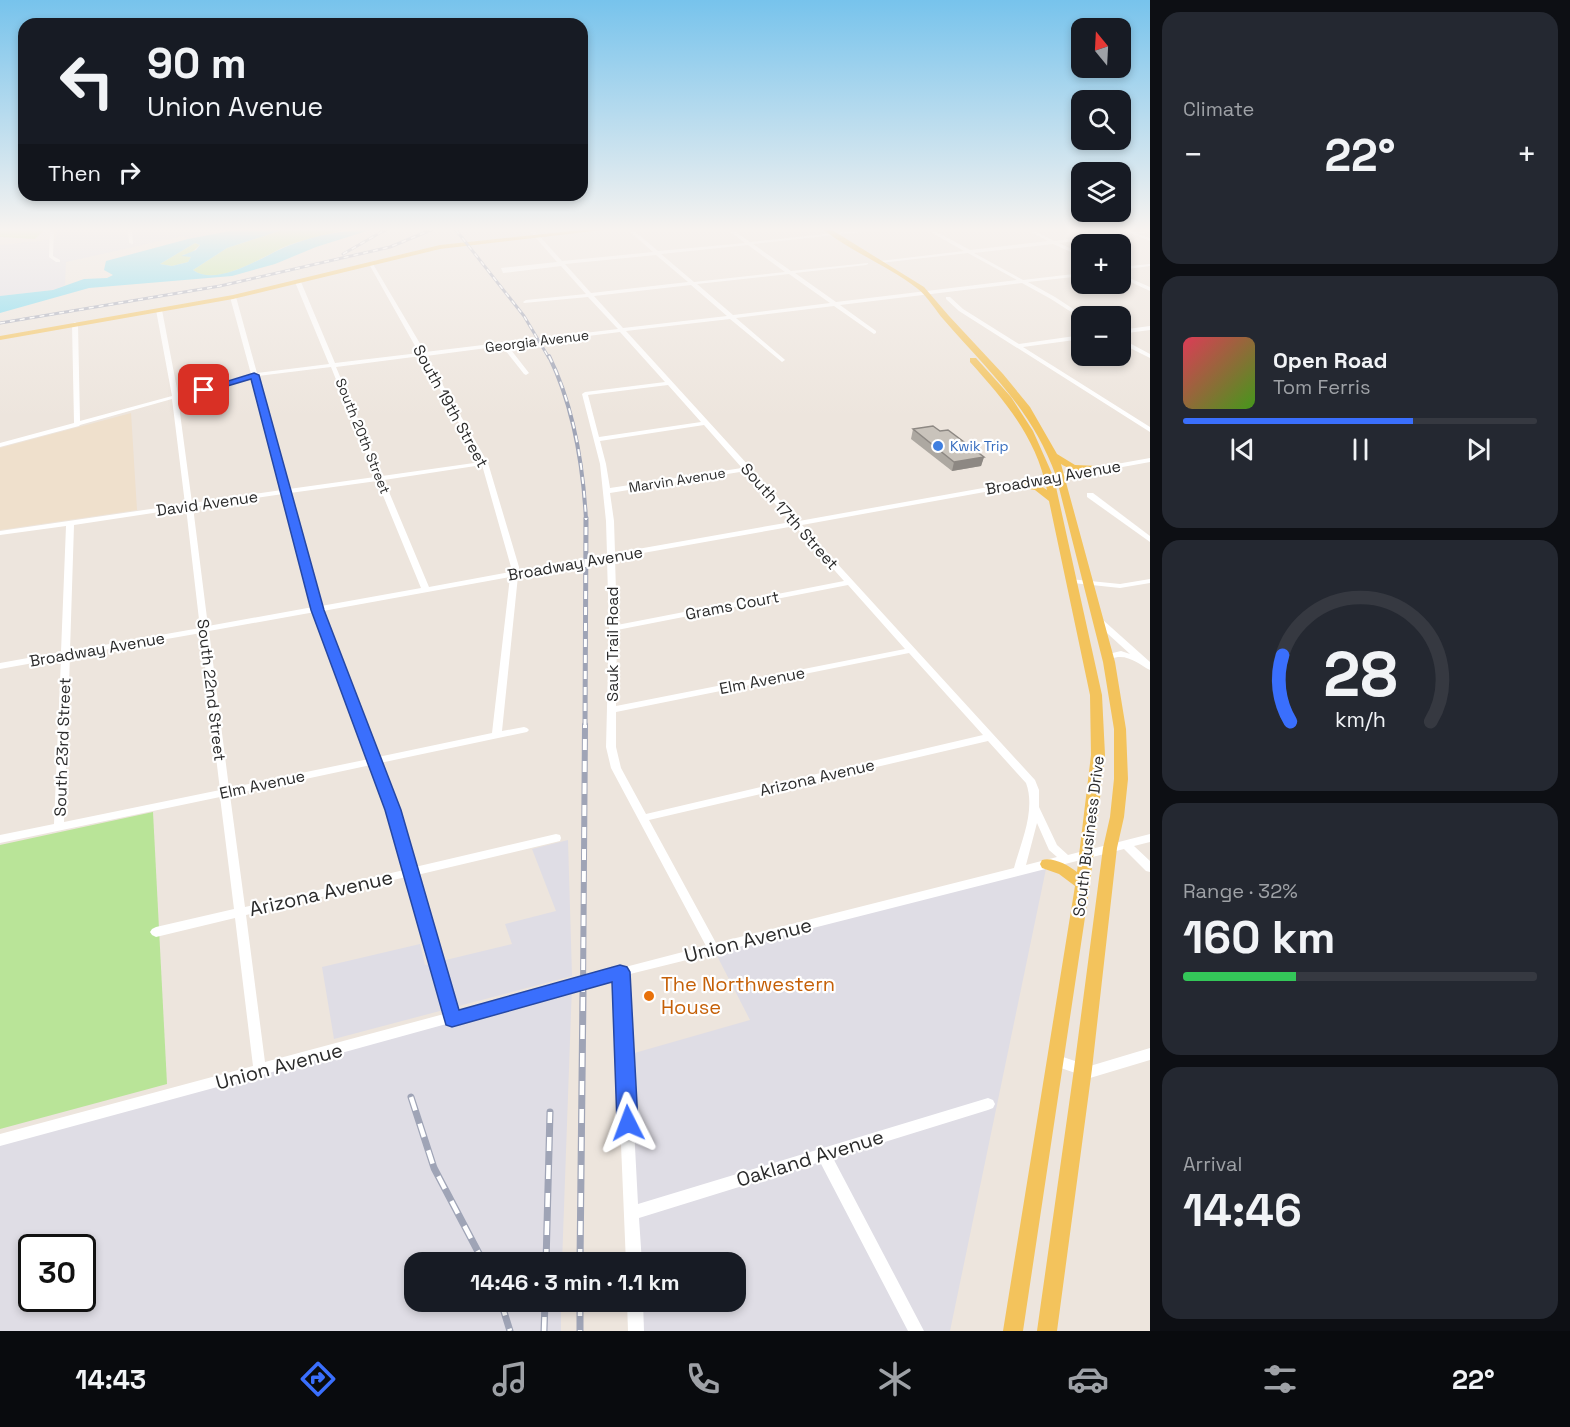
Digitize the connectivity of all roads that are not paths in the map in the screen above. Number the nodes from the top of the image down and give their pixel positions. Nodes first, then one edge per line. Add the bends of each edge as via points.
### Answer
1 (254, 292) edge
2 (302, 292) edge
3 (388, 292) edge
4 (588, 292) edge
5 (616, 292) edge
6 (704, 292) edge
7 (817, 292) edge
8 (929, 292) edge
9 (1041, 292) edge
10 (921, 293) junction
11 (591, 295) junction
12 (233, 297) junction
13 (948, 298) dead end
14 (526, 302) dead end
15 (834, 304) junction
16 (159, 310) junction
17 (1071, 310) edge
18 (732, 316) junction
19 (75, 324) junction
20 (1150, 328) edge
21 (622, 330) junction
22 (1131, 331) edge
23 (874, 332) dead end
24 (0, 338) edge
25 (1071, 339) edge
26 (504, 345) junction
27 (1019, 346) junction
28 (1131, 346) edge
29 (424, 354) junction
30 (1150, 356) edge
31 (782, 360) dead end
32 (334, 366) junction
33 (526, 374) dead end
34 (254, 375) junction
35 (669, 383) junction
36 (175, 399) junction
37 (705, 423) junction
38 (77, 425) junction
39 (1150, 430) edge
40 (598, 439) junction
41 (0, 445) edge
42 (1052, 453) junction
43 (1150, 460) edge
44 (485, 463) junction
45 (747, 469) junction
46 (1098, 469) junction
47 (1055, 477) junction
48 (380, 478) junction
49 (1015, 484) junction
50 (607, 491) junction
51 (286, 492) junction
52 (1090, 495) dead end
53 (1055, 501) junction
54 (188, 506) junction
55 (70, 523) junction
56 (797, 524) junction
57 (0, 533) edge
58 (1150, 540) edge
59 (612, 556) junction
60 (515, 574) junction
61 (1073, 581) junction
62 (1150, 581) edge
63 (850, 582) junction
64 (1090, 583) junction
65 (426, 590) junction
66 (318, 610) junction
67 (1100, 622) junction
68 (613, 628) junction
69 (204, 630) junction
70 (912, 650) junction
71 (65, 654) junction
72 (1107, 657) junction
73 (1146, 664) edge
74 (0, 666) edge
75 (612, 710) junction
76 (524, 730) dead end
77 (497, 735) junction
78 (990, 736) junction
79 (375, 760) junction
80 (225, 792) junction
81 (1035, 809) junction
82 (643, 818) junction
83 (59, 826) junction
84 (556, 838) dead end
85 (1150, 838) edge
86 (0, 839) edge
87 (1126, 844) junction
88 (1110, 848) junction
89 (1086, 854) junction
90 (1066, 859) junction
91 (1047, 864) junction
92 (1150, 868) edge
93 (1019, 870) junction
94 (411, 872) junction
95 (1083, 884) junction
96 (240, 912) junction
97 (156, 932) dead end
98 (714, 950) junction
99 (620, 972) junction
100 (452, 1019) junction
101 (1150, 1054) edge
102 (1057, 1060) junction
103 (1083, 1070) junction
104 (260, 1071) junction
105 (988, 1104) dead end
106 (0, 1140) edge
107 (823, 1154) junction
108 (632, 1214) junction
109 (634, 1252) edge
110 (635, 1312) edge
111 (636, 1331) edge
112 (916, 1331) edge
113 (1013, 1331) edge
114 (1047, 1331) edge

1 - 12 main road
2 - 32 street, South 20th Street
3 - 29 street, South 19th Street
4 - 11 street, South 17th Street
5 - 11 street
6 - 18 street
7 - 15 street
8 - 10 street, Georgia Avenue
9 - 17 street
10 - 15 street, Georgia Avenue
10 - 42 main road, South Business Drive via 1012,390
10 - 47 main road, South Business Drive via 1008,399
11 - 14 street
11 - 21 street, South 17th Street
12 - 16 main road
12 - 34 street
13 - 27 street
15 - 18 street, Georgia Avenue
15 - 23 street
16 - 19 main road
16 - 36 street, South 22nd Street
18 - 21 street, Georgia Avenue
18 - 31 street
19 - 24 main road
19 - 38 street
20 - 22 street
21 - 26 street, Georgia Avenue
21 - 35 street, South 17th Street
25 - 27 street
26 - 29 street, Georgia Avenue
26 - 33 street
27 - 39 street
28 - 30 street
29 - 32 street, Georgia Avenue
29 - 44 street, South 19th Street
32 - 34 street, Georgia Avenue
32 - 48 street, South 20th Street
34 - 36 street, Georgia Avenue
34 - 51 street
35 - 37 street, South 17th Street
35 - 40 street, Sauk Trail Road via 585,394
36 - 38 street, Georgia Avenue
36 - 54 street, South 22nd Street
37 - 40 street
37 - 45 street, South 17th Street
38 - 41 street, Georgia Avenue
40 - 50 street, Sauk Trail Road
42 - 46 main road via 1068,466
42 - 47 main road, South Business Drive
43 - 46 street, Broadway Avenue
44 - 48 street, David Avenue
44 - 60 street, South 19th Street
45 - 50 street, Marvin Avenue
45 - 56 street, South 17th Street
46 - 47 street, Broadway Avenue
47 - 49 street, Broadway Avenue
47 - 53 main road, South Business Drive
47 - 64 main road, South Business Drive
48 - 51 street, David Avenue
48 - 65 street, South 20th Street
49 - 53 main road via 1038,488
49 - 56 street, Broadway Avenue
50 - 59 street, Sauk Trail Road
51 - 54 street, David Avenue
51 - 66 street
52 - 58 street
53 - 61 main road, South Business Drive
54 - 55 street, David Avenue
54 - 69 street, South 22nd Street
55 - 57 street, David Avenue
55 - 71 street, South 23rd Street
56 - 59 street, Broadway Avenue
56 - 63 street, South 17th Street
59 - 60 street, Broadway Avenue
59 - 68 street, Sauk Trail Road
60 - 65 street, Broadway Avenue
60 - 77 street, South 19th Street
61 - 64 street
61 - 89 main road, South Business Drive via 1096,695 1098,755
62 - 64 street via 1122,586
63 - 68 street, Grams Court
63 - 70 street, South 17th Street
64 - 67 main road, South Business Drive
65 - 66 street, Broadway Avenue
66 - 69 street, Broadway Avenue
66 - 79 street
67 - 72 main road, South Business Drive
67 - 73 street
68 - 75 street, Sauk Trail Road
69 - 71 street, Broadway Avenue
69 - 80 street, South 22nd Street
70 - 75 street, Elm Avenue
70 - 78 street, South 17th Street
71 - 74 street, Broadway Avenue
71 - 83 street, South 23rd Street
72 - 73 street via 1121,654
72 - 88 main road, South Business Drive via 1121,758 1120,796
75 - 82 street, Sauk Trail Road via 614,761
76 - 77 street, Elm Avenue
77 - 79 street, Elm Avenue
78 - 81 street, South 17th Street via 1031,782
78 - 82 street, Arizona Avenue
79 - 80 street, Elm Avenue
79 - 94 street
80 - 83 street, Elm Avenue
80 - 96 street, South 22nd Street
81 - 90 street, South 17th Street via 1053,847
81 - 93 street, South 17th Street
82 - 98 street
83 - 86 street, Elm Avenue
84 - 94 street, Arizona Avenue
85 - 87 street, Union Avenue
87 - 88 street, Union Avenue
87 - 92 street
88 - 89 street, Union Avenue
88 - 103 main road, South Business Drive
89 - 90 street, Union Avenue
89 - 95 main road, South Business Drive
90 - 91 street, Union Avenue
91 - 93 street, Union Avenue
91 - 95 main road via 1064,870
93 - 98 street, Union Avenue
94 - 96 street, Arizona Avenue
94 - 100 street
95 - 102 main road, South Business Drive
96 - 97 street, Arizona Avenue
96 - 104 street, South 22nd Street
98 - 99 street, Union Avenue
99 - 100 street, Union Avenue
99 - 108 street
100 - 104 street, Union Avenue
101 - 103 street via 1090,1072
102 - 103 street
102 - 113 main road, South Business Drive
103 - 114 main road, South Business Drive
104 - 106 street, Union Avenue
105 - 107 street, Oakland Avenue
107 - 108 street, Oakland Avenue
107 - 112 street
108 - 109 street
110 - 111 street

